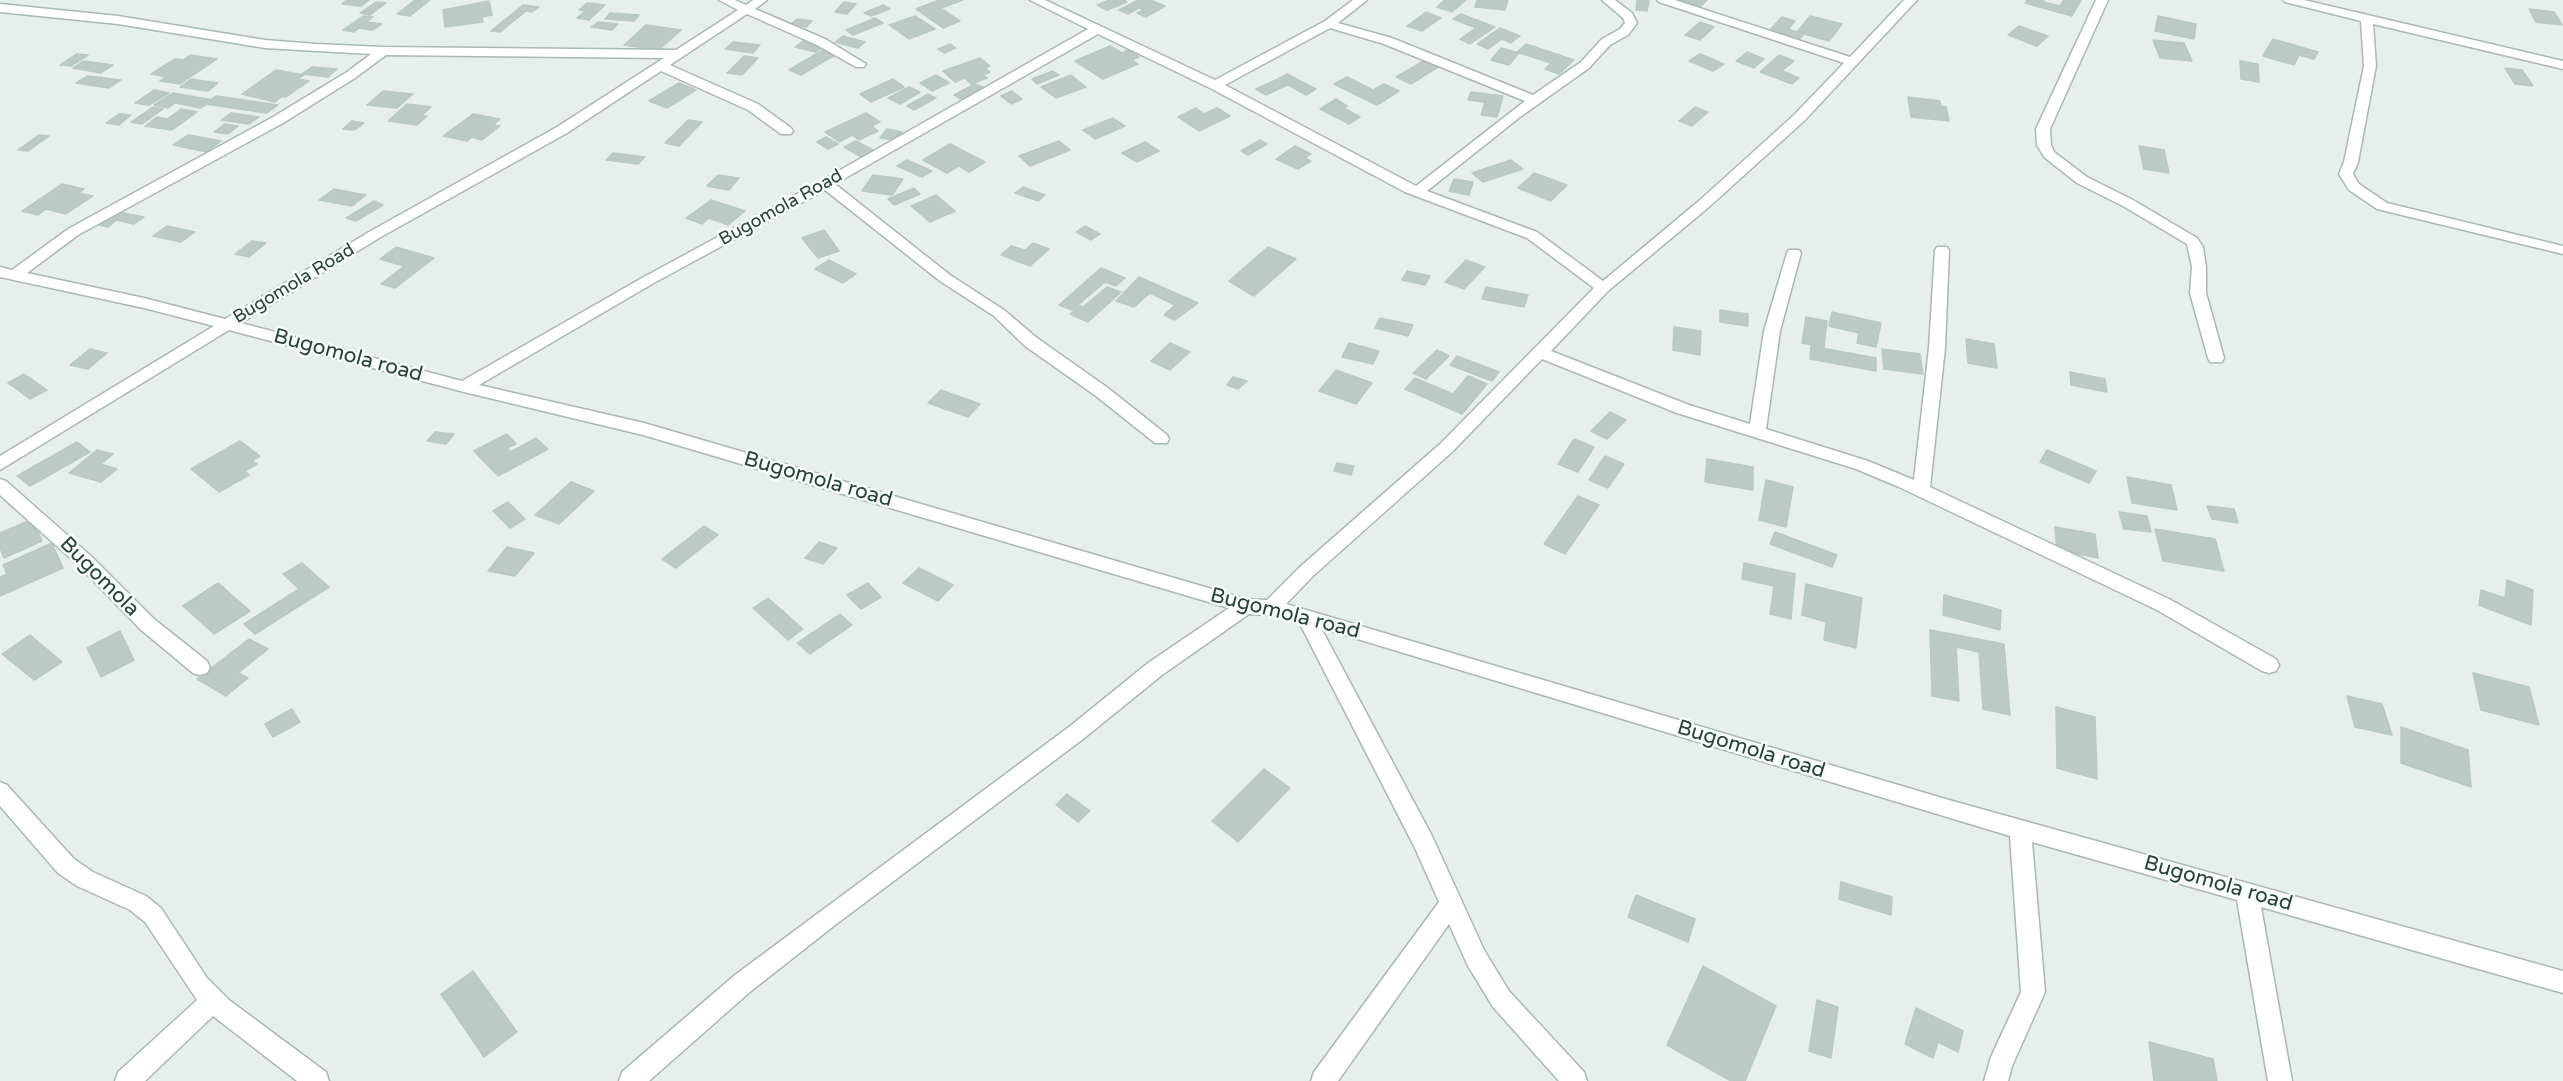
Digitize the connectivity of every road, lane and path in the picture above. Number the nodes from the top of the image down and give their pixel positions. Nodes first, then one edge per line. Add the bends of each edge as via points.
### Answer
1 (725, 0) edge
2 (761, 0) edge
3 (1036, 0) edge
4 (1361, 0) edge
5 (1608, 0) edge
6 (1663, 0) edge
7 (1911, 0) edge
8 (2102, 0) edge
9 (2289, 0) edge
10 (0, 8) edge
11 (747, 8) junction
12 (2367, 18) junction
13 (1329, 24) junction
14 (1099, 28) junction
15 (384, 51) junction
16 (677, 54) junction
17 (1852, 62) junction
18 (860, 64) dead end
19 (662, 66) junction
20 (2563, 66) edge
21 (1215, 85) junction
22 (1534, 100) junction
23 (786, 131) dead end
24 (826, 184) junction
25 (1417, 192) junction
26 (1942, 250) dead end
27 (2563, 250) edge
28 (1794, 252) dead end
29 (7, 273) edge
30 (1603, 288) junction
31 (226, 324) junction
32 (1539, 352) junction
33 (2216, 358) dead end
34 (464, 387) junction
35 (1757, 432) junction
36 (1161, 439) dead end
37 (0, 464) edge
38 (0, 485) edge
39 (1921, 491) junction
40 (1246, 606) junction
41 (1271, 608) junction
42 (1305, 616) junction
43 (2269, 665) dead end
44 (200, 667) dead end
45 (0, 791) edge
46 (2020, 828) junction
47 (2247, 892) junction
48 (1450, 905) junction
49 (2563, 982) edge
50 (213, 1000) junction
51 (127, 1081) edge
52 (317, 1081) edge
53 (631, 1081) edge
54 (1323, 1081) edge
55 (1575, 1081) edge
56 (1996, 1081) edge
57 (2280, 1081) edge

1 - 11 street
2 - 11 street, Bugomola Road
3 - 14 street
4 - 13 street
5 - 22 street via 1628,16 1630,26 1606,42 1585,65
6 - 17 street
7 - 17 street
8 - 33 street via 2043,129 2044,145 2049,154 2082,180 2192,241 2199,267 2198,293
9 - 12 street
10 - 15 street via 118,20 265,44
11 - 16 street, Bugomola Road
11 - 18 street
12 - 20 street
12 - 27 street via 2370,66 2346,174 2354,188 2382,206
13 - 21 street
13 - 22 street via 1388,41
14 - 21 street
14 - 24 street, Bugomola Road
15 - 16 street
15 - 29 street via 278,120
16 - 19 street, Bugomola Road
17 - 30 street via 1799,118
19 - 23 street via 753,107
19 - 31 street, Bugomola Road via 562,130 374,235
21 - 25 street
22 - 25 street
24 - 34 street, Bugomola Road
24 - 36 street
25 - 30 street via 1532,235
26 - 39 street via 1937,348
28 - 35 street via 1772,331
29 - 31 street, Bugomola road
30 - 32 street
31 - 34 street, Bugomola road
31 - 37 street, Bugomola Road
32 - 35 street via 1683,409
32 - 41 street via 1446,448 1307,571
34 - 40 street, Bugomola road via 644,429
35 - 39 street via 1862,465
38 - 44 street, Bugomola via 85,561 147,624
39 - 43 street via 2164,605
40 - 41 street, Bugomola road
40 - 53 street via 1155,669 827,918 743,983
41 - 42 street, Bugomola road
42 - 46 street, Bugomola road
42 - 48 street via 1424,843
45 - 50 street via 66,866 138,903 153,915 199,986
46 - 47 street, Bugomola road
46 - 56 street via 2032,992
47 - 49 street, Bugomola road
47 - 57 street
48 - 54 street
48 - 55 street via 1501,999
50 - 51 street
50 - 52 street

